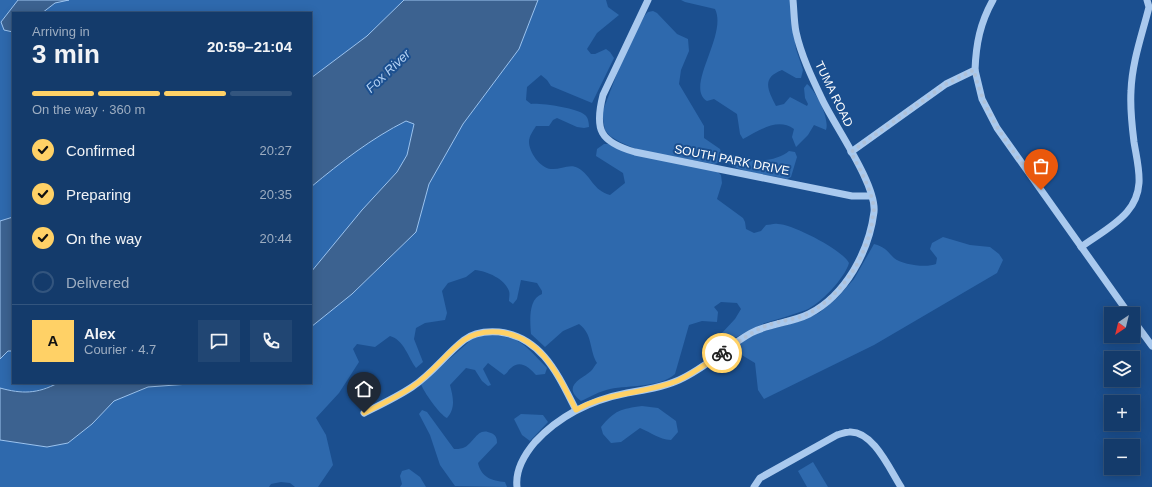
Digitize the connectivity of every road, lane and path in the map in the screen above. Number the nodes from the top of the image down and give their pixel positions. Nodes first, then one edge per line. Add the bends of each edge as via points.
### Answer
1 (648, 0) edge
2 (793, 0) edge
3 (993, 0) edge
4 (1148, 0) edge
5 (974, 70) junction
6 (851, 152) junction
7 (871, 196) junction
8 (1081, 246) junction
9 (1124, 307) edge
10 (1140, 330) edge
11 (1152, 346) edge
12 (576, 410) junction
13 (364, 413) dead end
14 (517, 487) edge
15 (754, 487) edge
16 (902, 487) edge

1 - 7 street, SOUTH PARK DRIVE via 603,95 599,111 600,125 602,133 609,140 636,152 852,196
2 - 6 street, TUMA ROAD via 796,32 808,68
3 - 5 street via 983,17 976,44
4 - 8 street via 1149,7 1134,62 1131,90 1140,186 1128,212
5 - 6 street via 946,84
5 - 8 street via 982,100 997,128
6 - 7 street, TUMA ROAD
7 - 12 street, TUMA ROAD via 874,209 862,256 848,279 829,299 809,314 768,325 750,334 678,381 604,398
8 - 9 street
10 - 11 street
12 - 13 street via 547,359 533,345 514,334 482,332 464,340 436,369 412,387
12 - 14 street, TUMA ROAD via 548,428 524,454 516,479
15 - 16 street via 760,478 837,435 850,431 864,435 874,444

